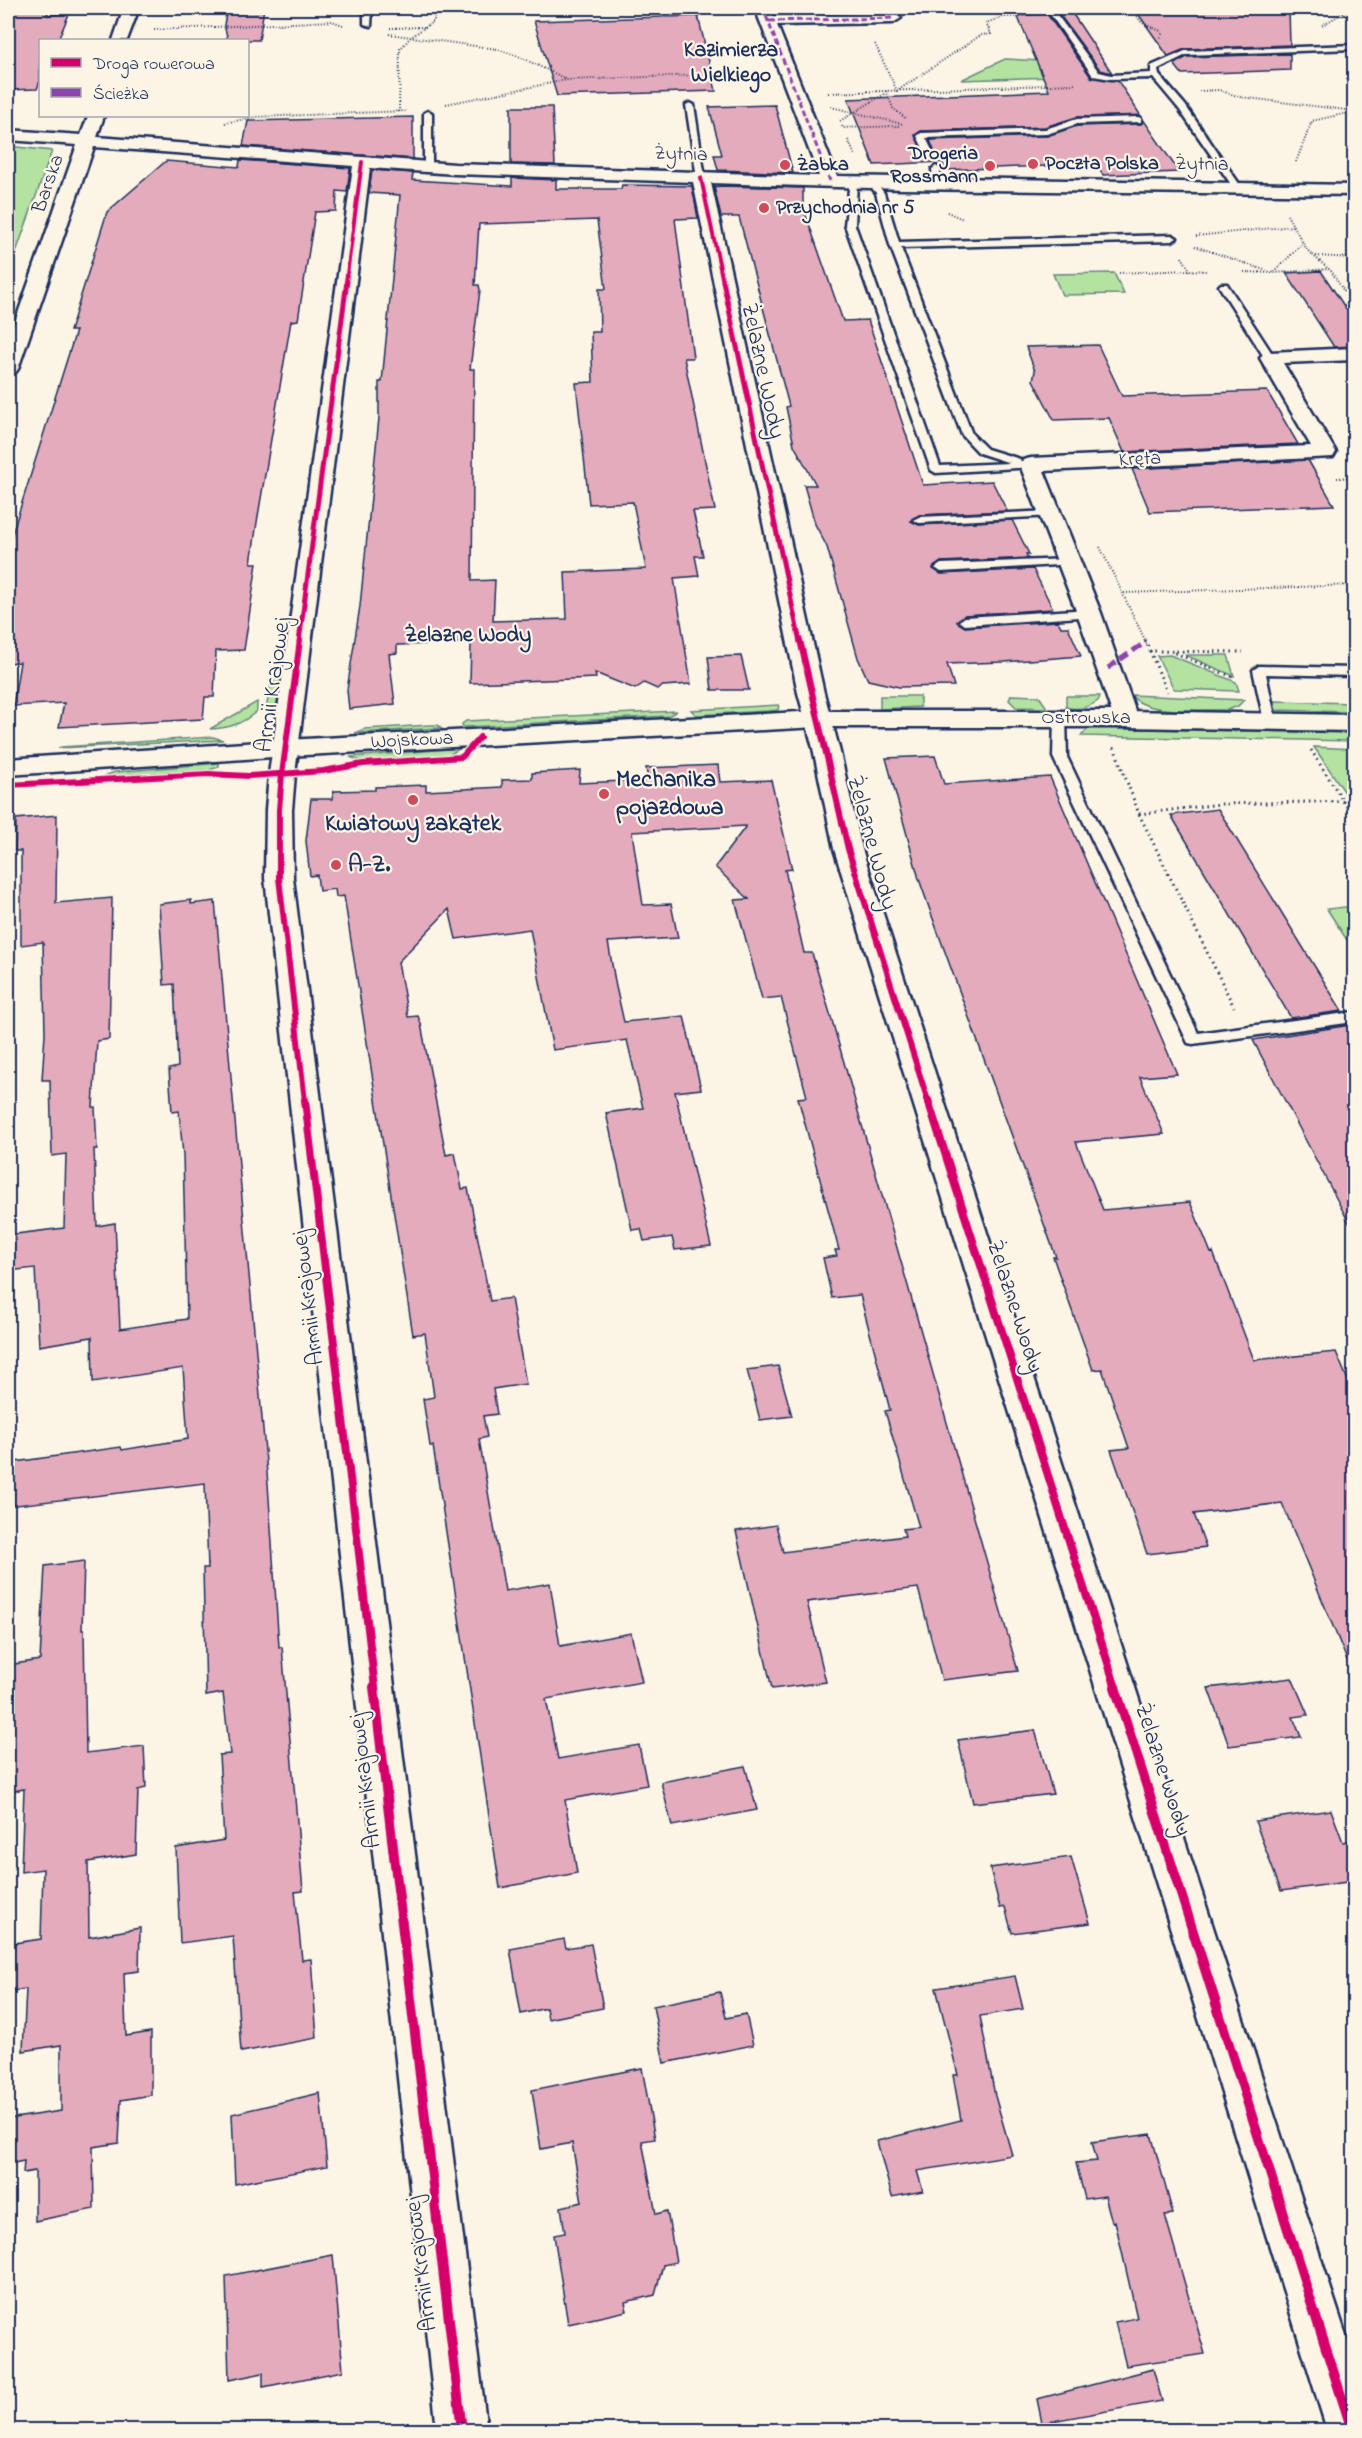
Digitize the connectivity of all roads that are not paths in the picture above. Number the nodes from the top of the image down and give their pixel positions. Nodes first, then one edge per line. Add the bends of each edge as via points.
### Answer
1 (131, 8) edge
2 (368, 8) edge
3 (1049, 8) edge
4 (766, 14) edge
5 (893, 18) dead end
6 (368, 24) dead end
7 (120, 39) edge
8 (1354, 47) edge
9 (1155, 75) junction
10 (690, 105) dead end
11 (428, 113) dead end
12 (96, 117) edge
13 (1138, 120) dead end
14 (8, 135) edge
15 (87, 142) junction
16 (928, 150) dead end
17 (362, 162) junction
18 (428, 167) junction
19 (701, 178) junction
20 (830, 181) junction
21 (853, 182) junction
22 (872, 183) junction
23 (1238, 188) junction
24 (1354, 190) edge
25 (1172, 238) road end
26 (895, 245) junction
27 (1224, 285) dead end
28 (1354, 354) edge
29 (1270, 358) junction
30 (8, 369) edge
31 (1031, 465) junction
32 (1050, 514) junction
33 (919, 520) dead end
34 (1069, 562) junction
35 (941, 568) dead end
36 (1089, 613) junction
37 (965, 621) dead end
38 (1354, 672) edge
39 (1060, 718) junction
40 (817, 719) junction
41 (1114, 719) junction
42 (1282, 722) junction
43 (1354, 723) edge
44 (287, 747) junction
45 (8, 767) edge
46 (1354, 1017) edge
47 (462, 2430) edge
48 (1352, 2430) edge

1 - 7 street
2 - 6 lane
3 - 9 lane via 1096,74
4 - 5 street
4 - 20 street
8 - 9 lane via 1185,53 1154,68
9 - 23 lane
10 - 19 lane
11 - 18 lane
12 - 15 street, Barska
13 - 16 lane via 1069,123 1047,131 921,136
14 - 15 street, Żytnia
15 - 17 street, Żytnia
15 - 30 street, Barska
17 - 18 street, Żytnia
17 - 44 street, Armii Krajowej
18 - 19 street, Żytnia
19 - 20 street, Żytnia
19 - 40 street, Żelazne Wody
20 - 21 street, Żytnia
21 - 22 street, Żytnia
21 - 31 lane via 850,225 936,470
22 - 23 street, Żytnia via 936,177
22 - 26 lane via 880,193
23 - 24 street, Żytnia
25 - 26 lane
26 - 31 lane via 967,435 983,451
27 - 29 lane
28 - 29 street
29 - 31 street, Kręta via 1325,452
31 - 32 street
32 - 33 lane
32 - 34 street
34 - 35 lane
34 - 36 street
36 - 37 lane
36 - 41 street
38 - 42 lane via 1259,670
39 - 40 street, Ostrowska
39 - 41 street, Ostrowska
39 - 46 lane via 1060,757 1193,1039
40 - 44 street, Wojskowa
40 - 48 street, Żelazne Wody via 848,849
41 - 42 street, Ostrowska
42 - 43 street, Ostrowska
44 - 45 street, Wojskowa
44 - 47 street, Armii Krajowej via 279,810 279,878

